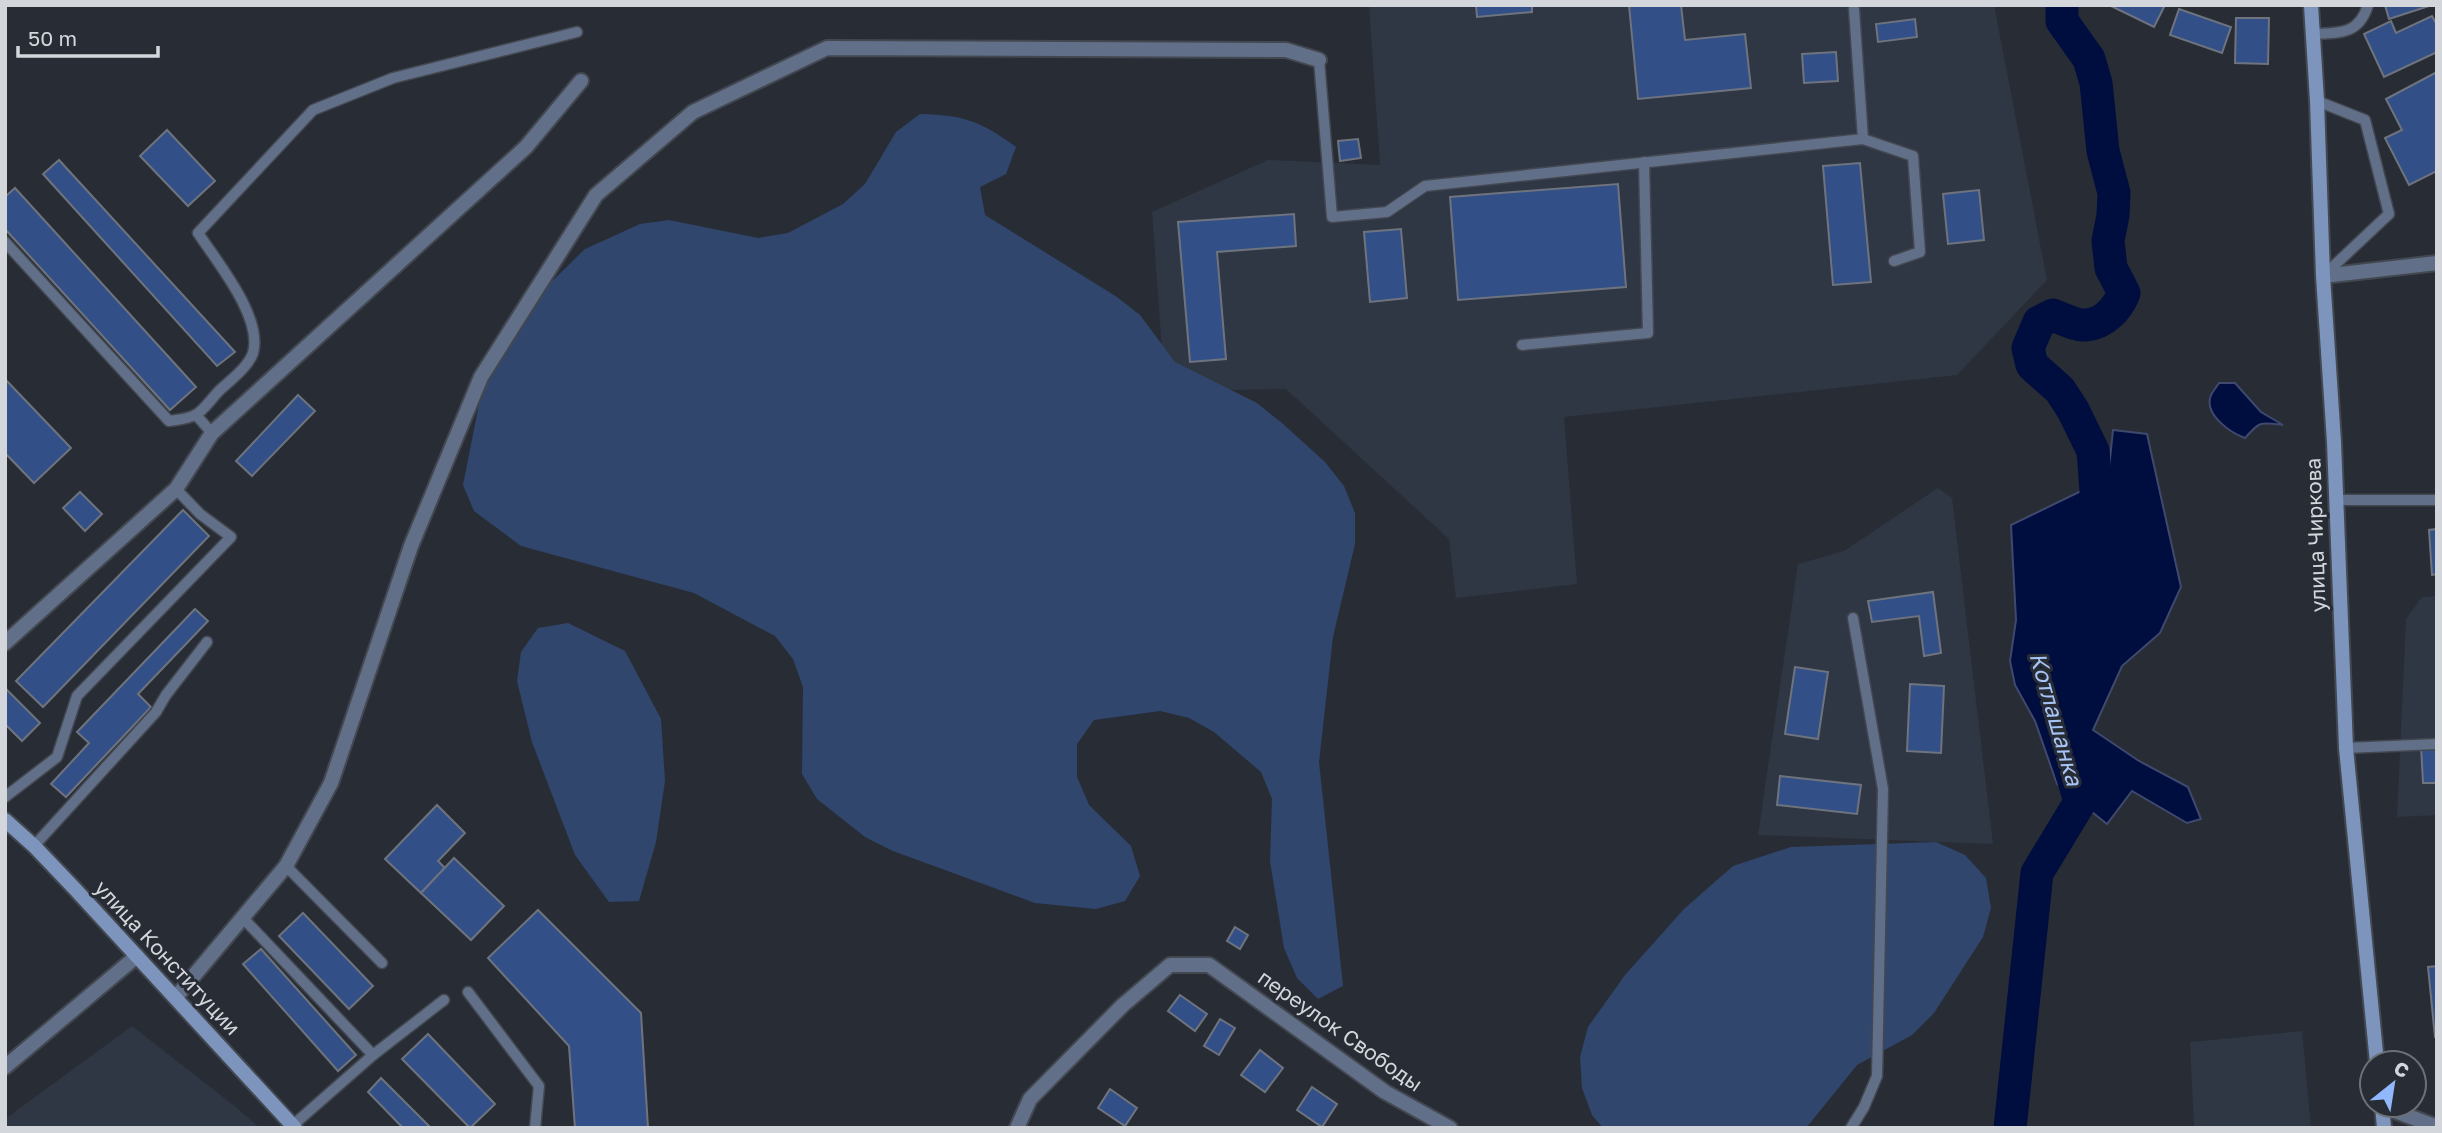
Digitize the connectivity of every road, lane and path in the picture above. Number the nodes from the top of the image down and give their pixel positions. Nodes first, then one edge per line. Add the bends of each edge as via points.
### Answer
1 (2311, 5) edge
2 (2368, 5) edge
3 (1854, 9) dead end
4 (577, 32) dead end
5 (2312, 34) junction
6 (1319, 60) joint
7 (581, 81) dead end
8 (2317, 101) junction
9 (1863, 139) junction
10 (1644, 162) junction
11 (5, 242) edge
12 (1894, 261) dead end
13 (2437, 263) edge
14 (2323, 276) junction
15 (1522, 345) dead end
16 (196, 415) junction
17 (212, 433) junction
18 (176, 489) junction
19 (2335, 500) junction
20 (2437, 500) edge
21 (1853, 618) dead end
22 (207, 642) dead end
23 (5, 643) edge
24 (2437, 744) edge
25 (2346, 748) junction
26 (5, 797) edge
27 (5, 820) edge
28 (34, 846) junction
29 (286, 866) junction
30 (243, 918) junction
31 (137, 956) junction
32 (383, 963) dead end
33 (468, 992) dead end
34 (176, 997) junction
35 (444, 1000) dead end
36 (2377, 1049) edge
37 (373, 1055) junction
38 (5, 1067) edge
39 (2417, 1119) edge
40 (293, 1127) edge
41 (2437, 1127) edge
42 (535, 1128) edge
43 (1017, 1128) edge
44 (1450, 1128) edge
45 (1851, 1128) edge

1 - 5 main road, улица Чиркова
2 - 5 lane via 2358,25 2337,33
3 - 9 lane
4 - 16 lane via 393,78 313,110 198,233 245,308 255,340 252,355 241,370
5 - 8 main road, улица Чиркова
6 - 10 lane via 1332,217 1387,212 1425,186
6 - 29 street via 1286,50 827,48 693,112 596,195 481,377 411,546 331,783
7 - 17 street via 526,147
8 - 14 main road, улица Чиркова
8 - 14 lane via 2365,120 2389,214
9 - 10 lane
9 - 12 lane via 1913,156 1920,252
10 - 15 lane via 1648,333
11 - 16 lane via 169,421
13 - 14 street
14 - 19 main road, улица Чиркова
16 - 17 lane
17 - 18 street
18 - 23 street
18 - 26 lane via 231,537 77,696 57,757
19 - 20 lane
19 - 25 main road, улица Чиркова
21 - 45 lane via 1883,789 1877,1076
22 - 28 lane via 156,712
24 - 25 lane
25 - 36 main road, улица Чиркова
27 - 28 main road, улица Конституции
28 - 31 main road, улица Конституции
29 - 30 street
29 - 32 lane
30 - 34 street
30 - 37 lane
31 - 34 main road, улица Конституции
31 - 38 street
33 - 42 lane via 539,1086
34 - 40 main road, улица Конституции
35 - 37 lane
37 - 40 lane
39 - 41 street
43 - 44 street, переулок Свободы via 1030,1099 1123,1005 1170,965 1209,965 1385,1092

